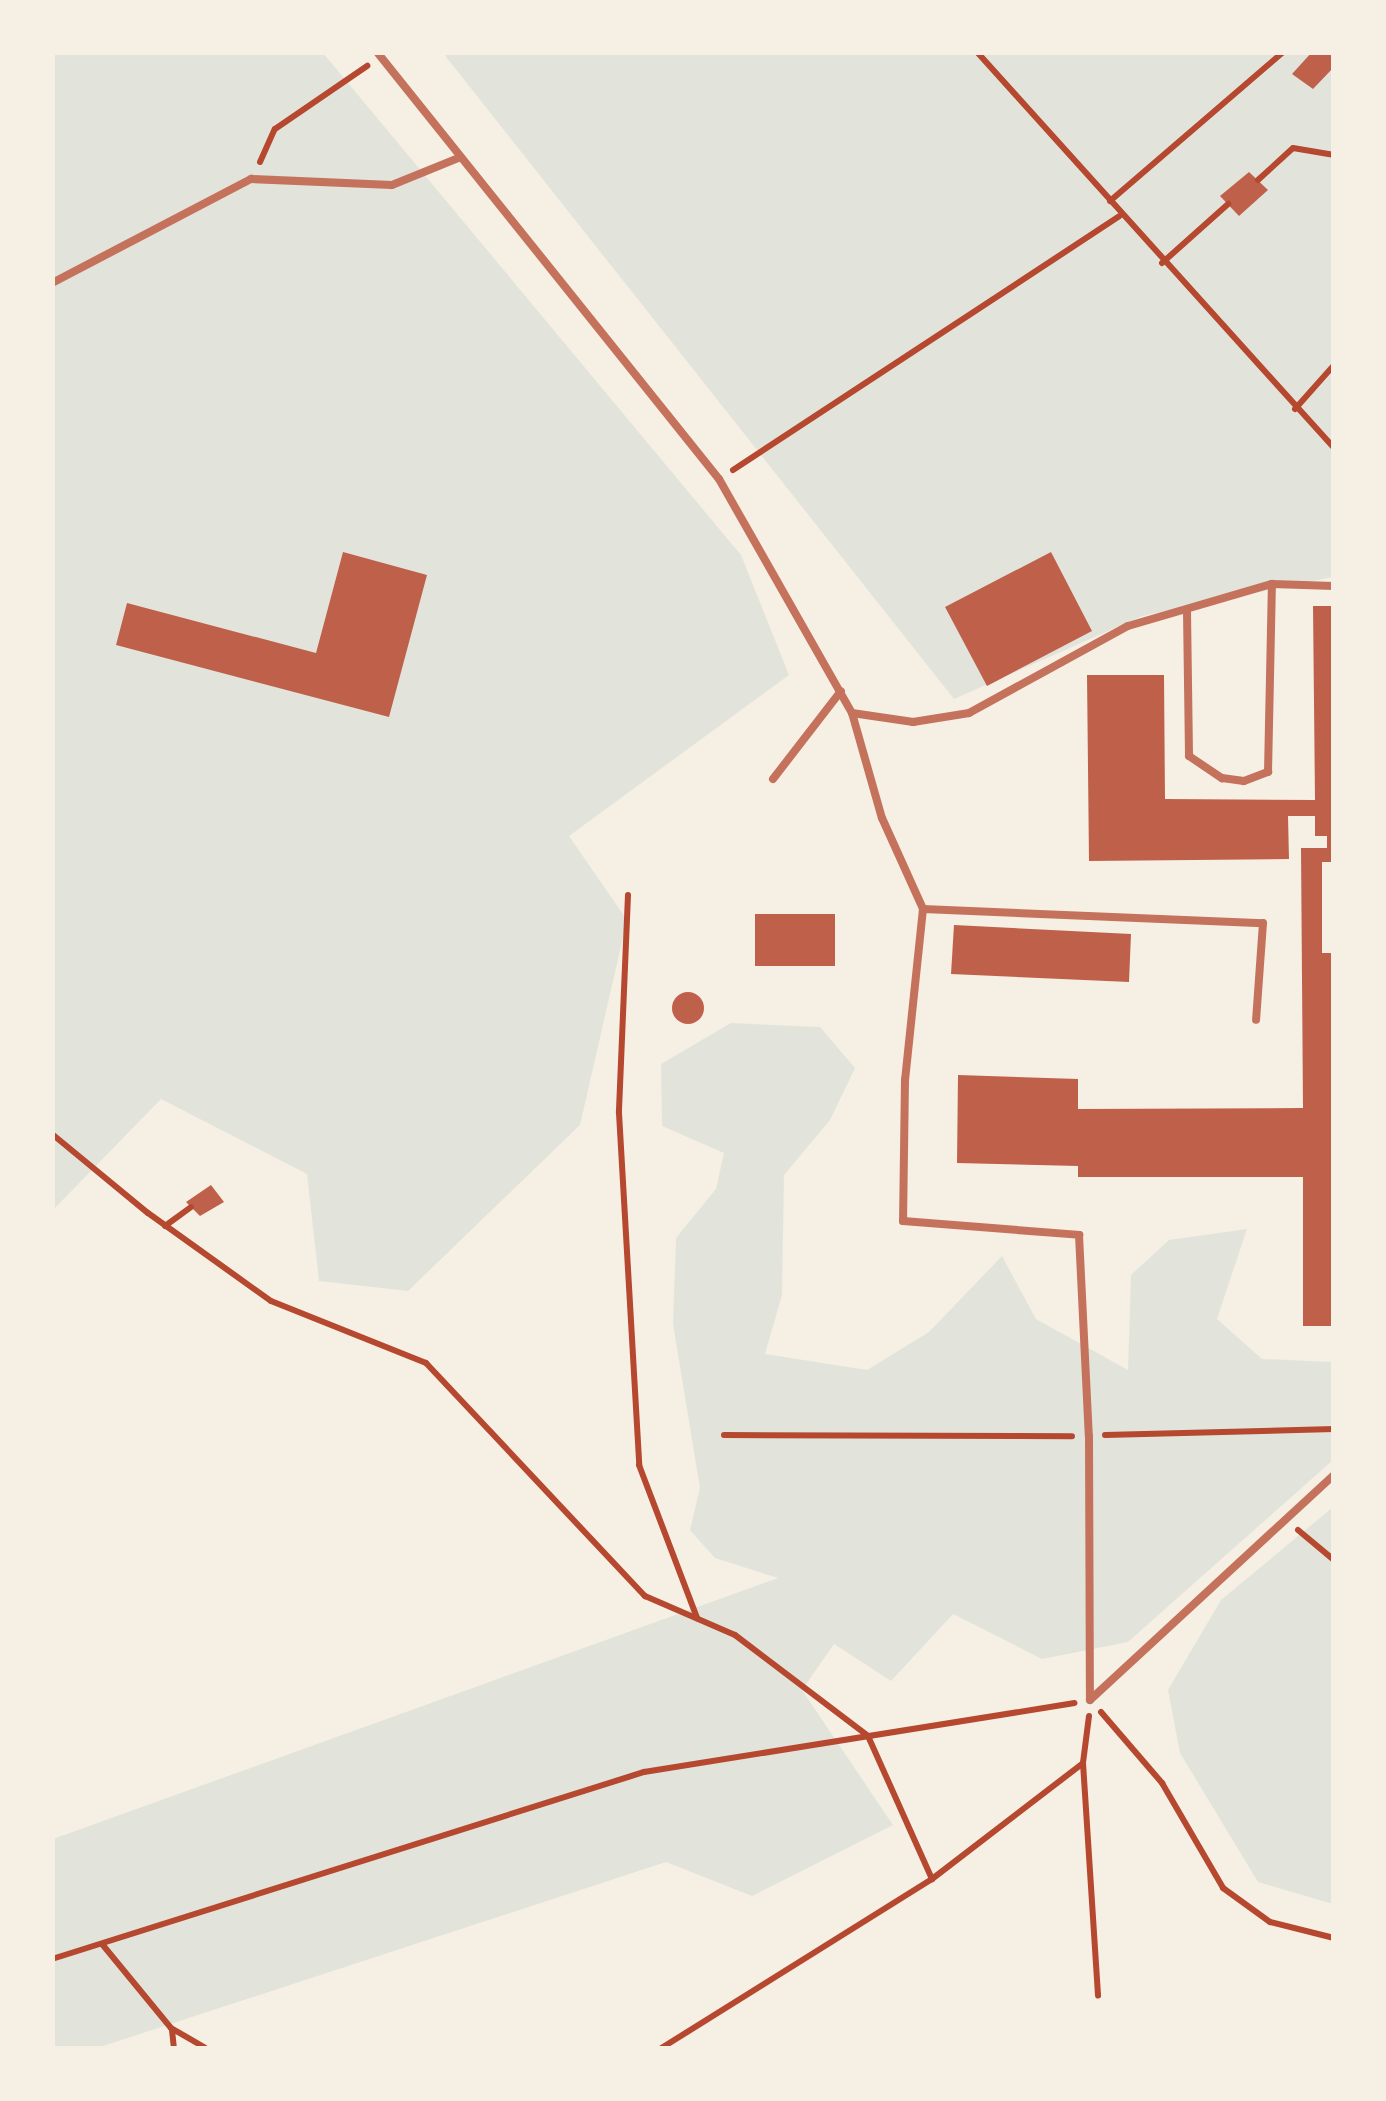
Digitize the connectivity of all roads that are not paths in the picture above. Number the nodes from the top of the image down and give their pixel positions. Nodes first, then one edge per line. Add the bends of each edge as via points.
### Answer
1 (378, 55) edge
2 (460, 157) junction
3 (52, 283) edge
4 (1272, 584) junction
5 (1334, 586) edge
6 (1187, 611) junction
7 (841, 691) junction
8 (852, 713) junction
9 (773, 779) dead end
10 (923, 909) junction
11 (1256, 1020) dead end
12 (1334, 1475) edge

1 - 2 lane
2 - 3 lane via 392,185 252,179
2 - 7 lane via 719,478
4 - 5 lane
4 - 6 lane
4 - 6 lane via 1268,772 1244,781 1222,778 1189,756
6 - 8 lane via 1128,626 968,713 913,722
7 - 8 lane
7 - 9 lane
8 - 10 lane via 882,818
10 - 11 lane via 1263,923
10 - 12 lane via 904,1080 903,1221 1079,1235 1089,1436 1090,1700

